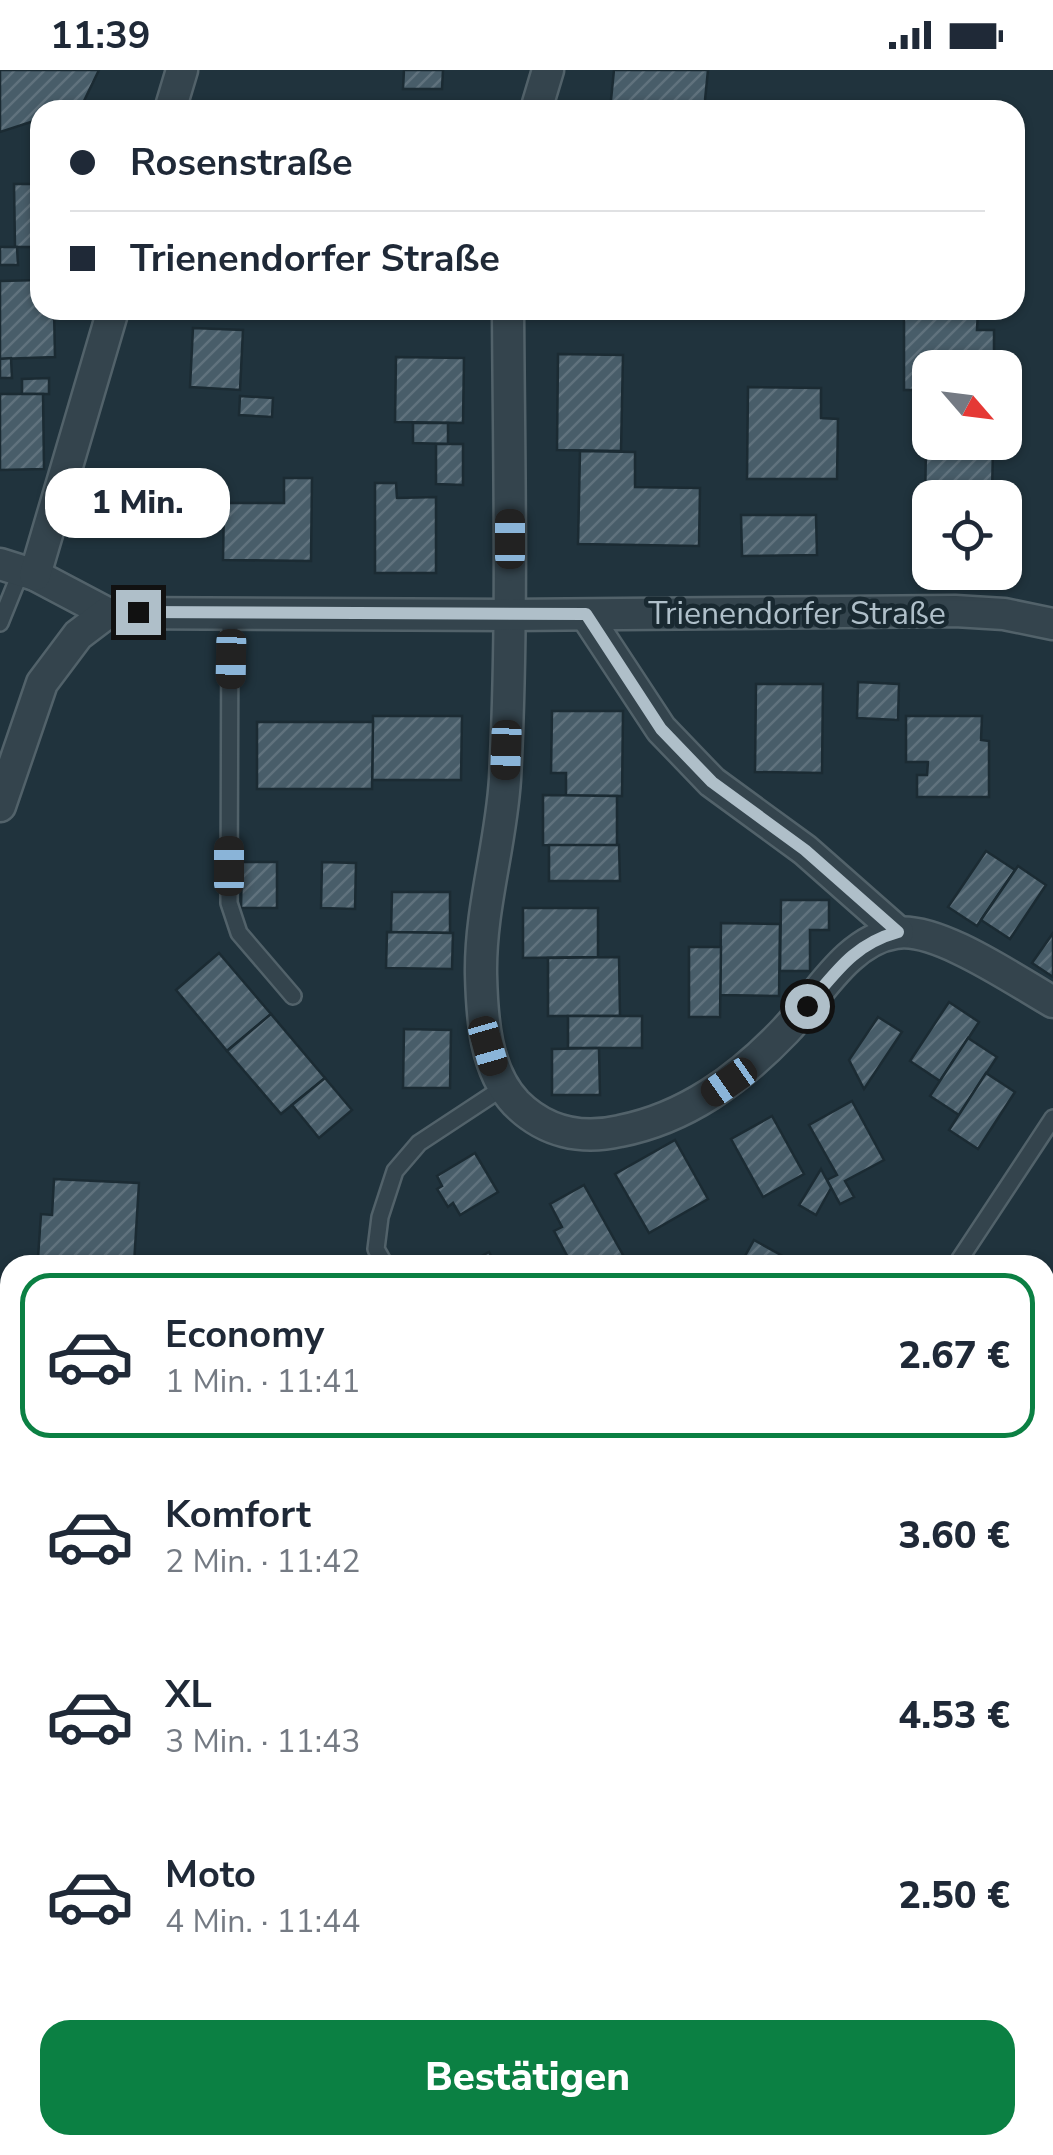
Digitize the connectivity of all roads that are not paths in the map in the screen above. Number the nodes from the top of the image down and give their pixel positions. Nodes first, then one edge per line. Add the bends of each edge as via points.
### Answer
1 (182, 70) edge
2 (548, 70) edge
3 (173, 100) edge
4 (539, 100) edge
5 (109, 320) edge
6 (508, 320) edge
7 (19, 570) edge
8 (106, 612) junction
9 (230, 612) junction
10 (586, 614) junction
11 (510, 616) junction
12 (0, 623) edge
13 (1053, 624) edge
14 (0, 806) edge
15 (898, 932) junction
16 (293, 996) dead end
17 (1053, 1002) edge
18 (504, 1087) junction
19 (1053, 1118) edge
20 (379, 1255) edge
21 (963, 1255) edge

1 - 3 street
2 - 4 street
5 - 7 street
6 - 11 street
7 - 8 street
7 - 12 lane
8 - 9 street, Trienendorfer Straße
8 - 14 street via 78,635 42,684
9 - 11 street, Trienendorfer Straße
9 - 16 lane via 229,904 239,933
10 - 11 street, Trienendorfer Straße
10 - 13 street, Trienendorfer Straße via 955,611
10 - 15 street via 661,729 712,782 805,850
11 - 18 street via 504,784 481,972 488,1046
15 - 17 street via 937,938
15 - 18 street via 872,939 848,958 755,1061 671,1116 608,1134 571,1134 532,1116
18 - 20 lane via 419,1143 394,1171 380,1217
19 - 21 lane

